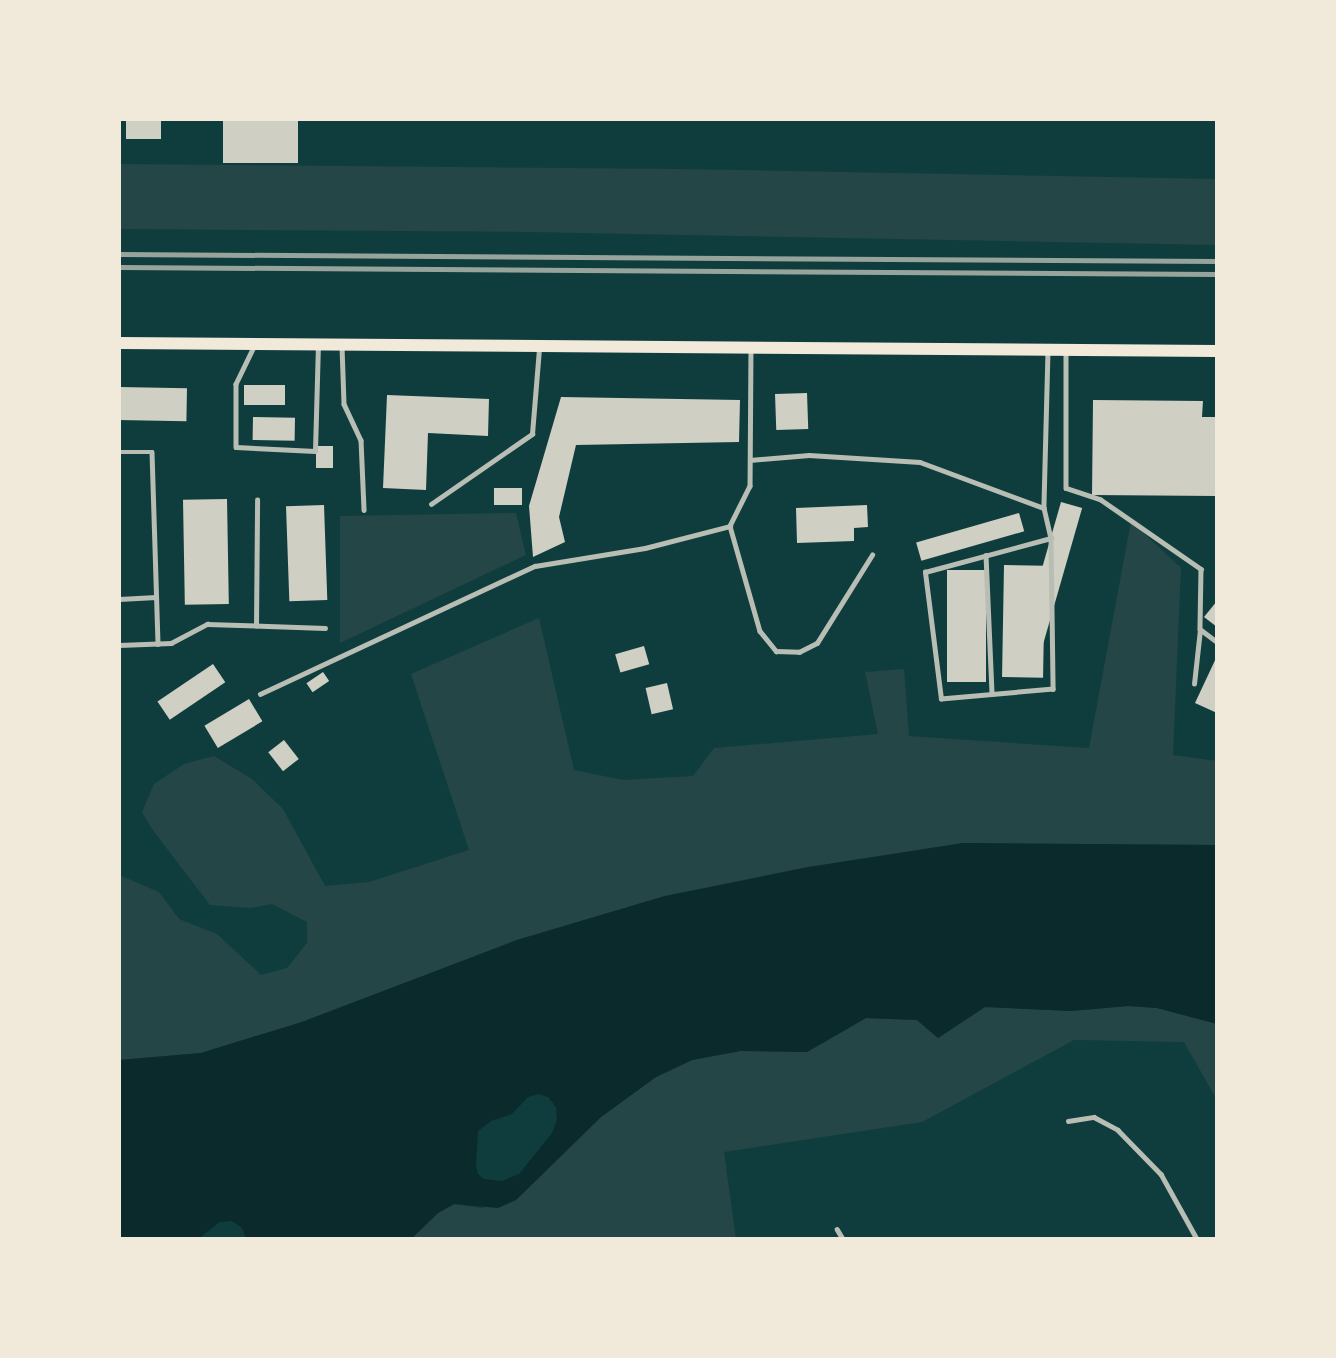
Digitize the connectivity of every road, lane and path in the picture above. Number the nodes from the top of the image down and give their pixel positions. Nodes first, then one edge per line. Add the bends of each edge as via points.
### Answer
1 (1167, 119) edge
2 (1209, 119) edge
3 (119, 343) edge
4 (255, 344) junction
5 (318, 344) junction
6 (342, 345) junction
7 (539, 346) junction
8 (751, 348) junction
9 (1048, 350) junction
10 (1066, 350) junction
11 (1217, 351) edge
12 (119, 452) edge
13 (750, 460) junction
14 (257, 500) dead end
15 (431, 504) dead end
16 (1044, 508) junction
17 (364, 510) dead end
18 (730, 526) junction
19 (1051, 538) junction
20 (872, 555) dead end
21 (986, 555) junction
22 (156, 597) junction
23 (119, 599) edge
24 (256, 626) junction
25 (325, 628) dead end
26 (1200, 629) junction
27 (1217, 642) edge
28 (158, 644) junction
29 (119, 645) edge
30 (1194, 684) dead end
31 (260, 694) dead end
32 (992, 694) junction
33 (1068, 1121) dead end
34 (837, 1229) dead end
35 (843, 1239) edge
36 (1197, 1239) edge

1 - 2 lane
3 - 4 main road
4 - 5 main road
4 - 5 lane via 236,384 236,447 314,451
5 - 6 main road
6 - 7 main road
6 - 17 lane via 344,404 361,440
7 - 8 main road
7 - 15 lane via 532,434
8 - 9 main road
8 - 13 lane
9 - 10 main road
9 - 16 lane
10 - 11 main road
10 - 26 lane via 1066,488 1100,499 1201,569
12 - 22 lane via 152,452
13 - 16 lane via 809,455 920,462
13 - 18 lane via 750,486
14 - 24 lane
16 - 19 lane
18 - 20 lane via 760,631 776,651 799,652 817,643
18 - 31 lane via 645,548 535,566
19 - 21 lane
19 - 32 lane via 1053,689
21 - 32 lane
21 - 32 lane via 926,572 941,699
22 - 23 lane
22 - 28 lane
24 - 25 lane
24 - 28 lane via 207,624 171,643
26 - 27 lane
26 - 30 lane
28 - 29 lane
33 - 36 lane via 1094,1117 1118,1130 1161,1174
34 - 35 lane

